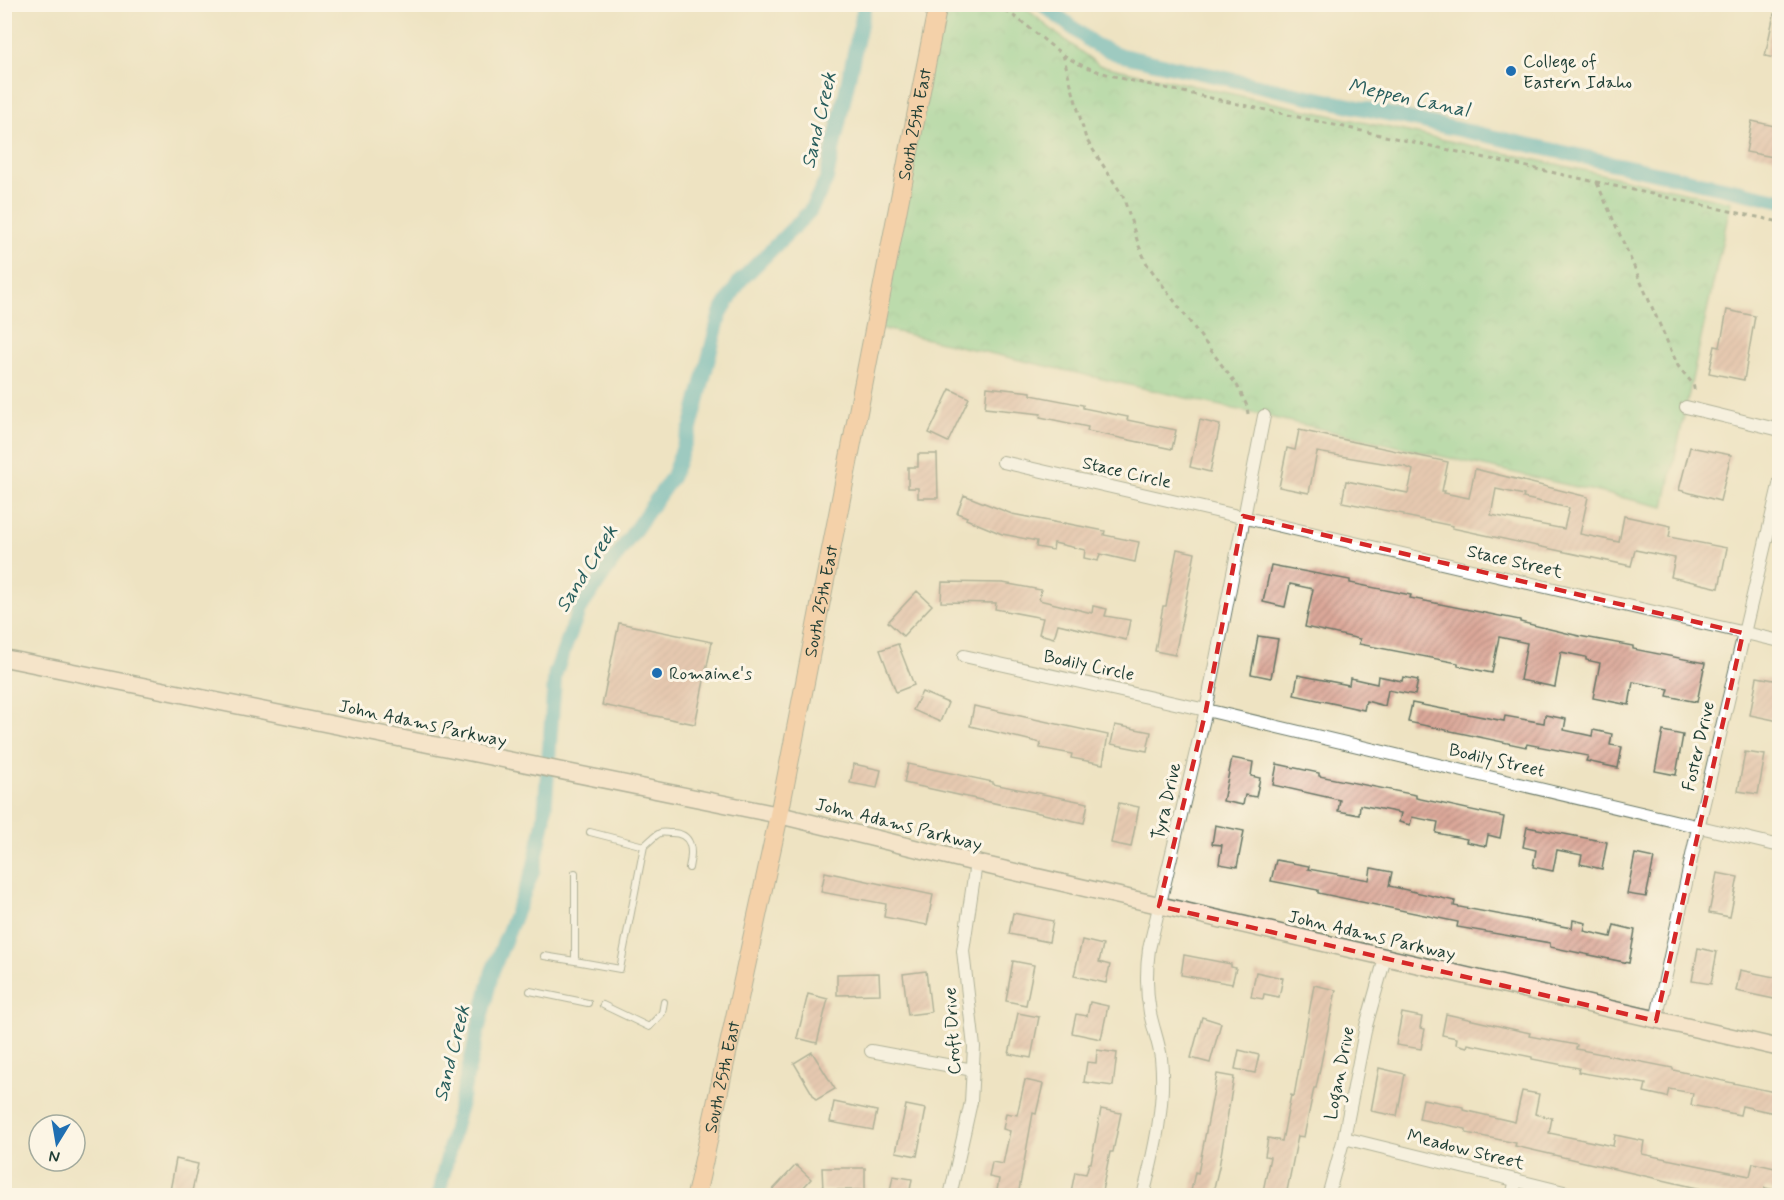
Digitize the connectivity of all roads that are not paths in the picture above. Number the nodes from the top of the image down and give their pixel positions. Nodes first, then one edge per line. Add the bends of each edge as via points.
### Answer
1 (938, 4) edge
2 (1686, 407) dead end
3 (1264, 416) dead end
4 (1779, 430) edge
5 (1003, 462) dead end
6 (1779, 481) edge
7 (1243, 516) junction
8 (1743, 633) junction
9 (1779, 641) edge
10 (964, 656) dead end
11 (4, 658) edge
12 (1206, 710) junction
13 (778, 815) junction
14 (1698, 828) junction
15 (590, 832) dead end
16 (644, 846) junction
17 (1779, 846) edge
18 (976, 863) junction
19 (689, 868) dead end
20 (575, 873) dead end
21 (1159, 906) junction
22 (544, 956) dead end
23 (1385, 958) junction
24 (575, 961) junction
25 (530, 991) dead end
26 (664, 1002) dead end
27 (588, 1003) dead end
28 (603, 1005) dead end
29 (1656, 1021) junction
30 (1779, 1048) edge
31 (871, 1051) dead end
32 (973, 1070) junction
33 (1344, 1138) junction
34 (1516, 1180) junction
35 (696, 1196) edge
36 (950, 1196) edge
37 (1143, 1196) edge
38 (1328, 1196) edge
39 (1512, 1196) edge
40 (1580, 1196) edge

1 - 13 main road, South 25th East
2 - 4 street
3 - 7 street, Tyra Drive
5 - 7 street, Stace Circle
6 - 8 street, Foster Drive
7 - 8 street, Stace Street
7 - 12 street, Tyra Drive
8 - 9 street, Stace Street
8 - 14 street, Foster Drive
10 - 12 street, Bodily Circle
11 - 13 street, John Adams Parkway
12 - 14 street, Bodily Street
12 - 21 street, Tyra Drive
13 - 18 street, John Adams Parkway
13 - 35 main road, South 25th East
14 - 17 street, Bodily Street
14 - 29 street, Foster Drive
15 - 16 lane
16 - 19 lane via 659,833 685,836 691,845
16 - 24 lane via 620,969
18 - 21 street, John Adams Parkway
18 - 32 street, Croft Drive via 963,951
20 - 24 lane
21 - 23 street, John Adams Parkway
21 - 37 street, Tyra Drive via 1146,969 1150,1013 1161,1058 1161,1091 1159,1122
22 - 24 lane
23 - 29 street, John Adams Parkway
23 - 33 street, Logan Drive via 1366,1026
25 - 27 lane
26 - 28 lane via 662,1013 649,1027
29 - 30 street, John Adams Parkway
31 - 32 street
32 - 36 street, Croft Drive via 971,1102
33 - 34 street, Meadow Street
33 - 38 street, Logan Drive
34 - 39 street
34 - 40 street, Meadow Street

